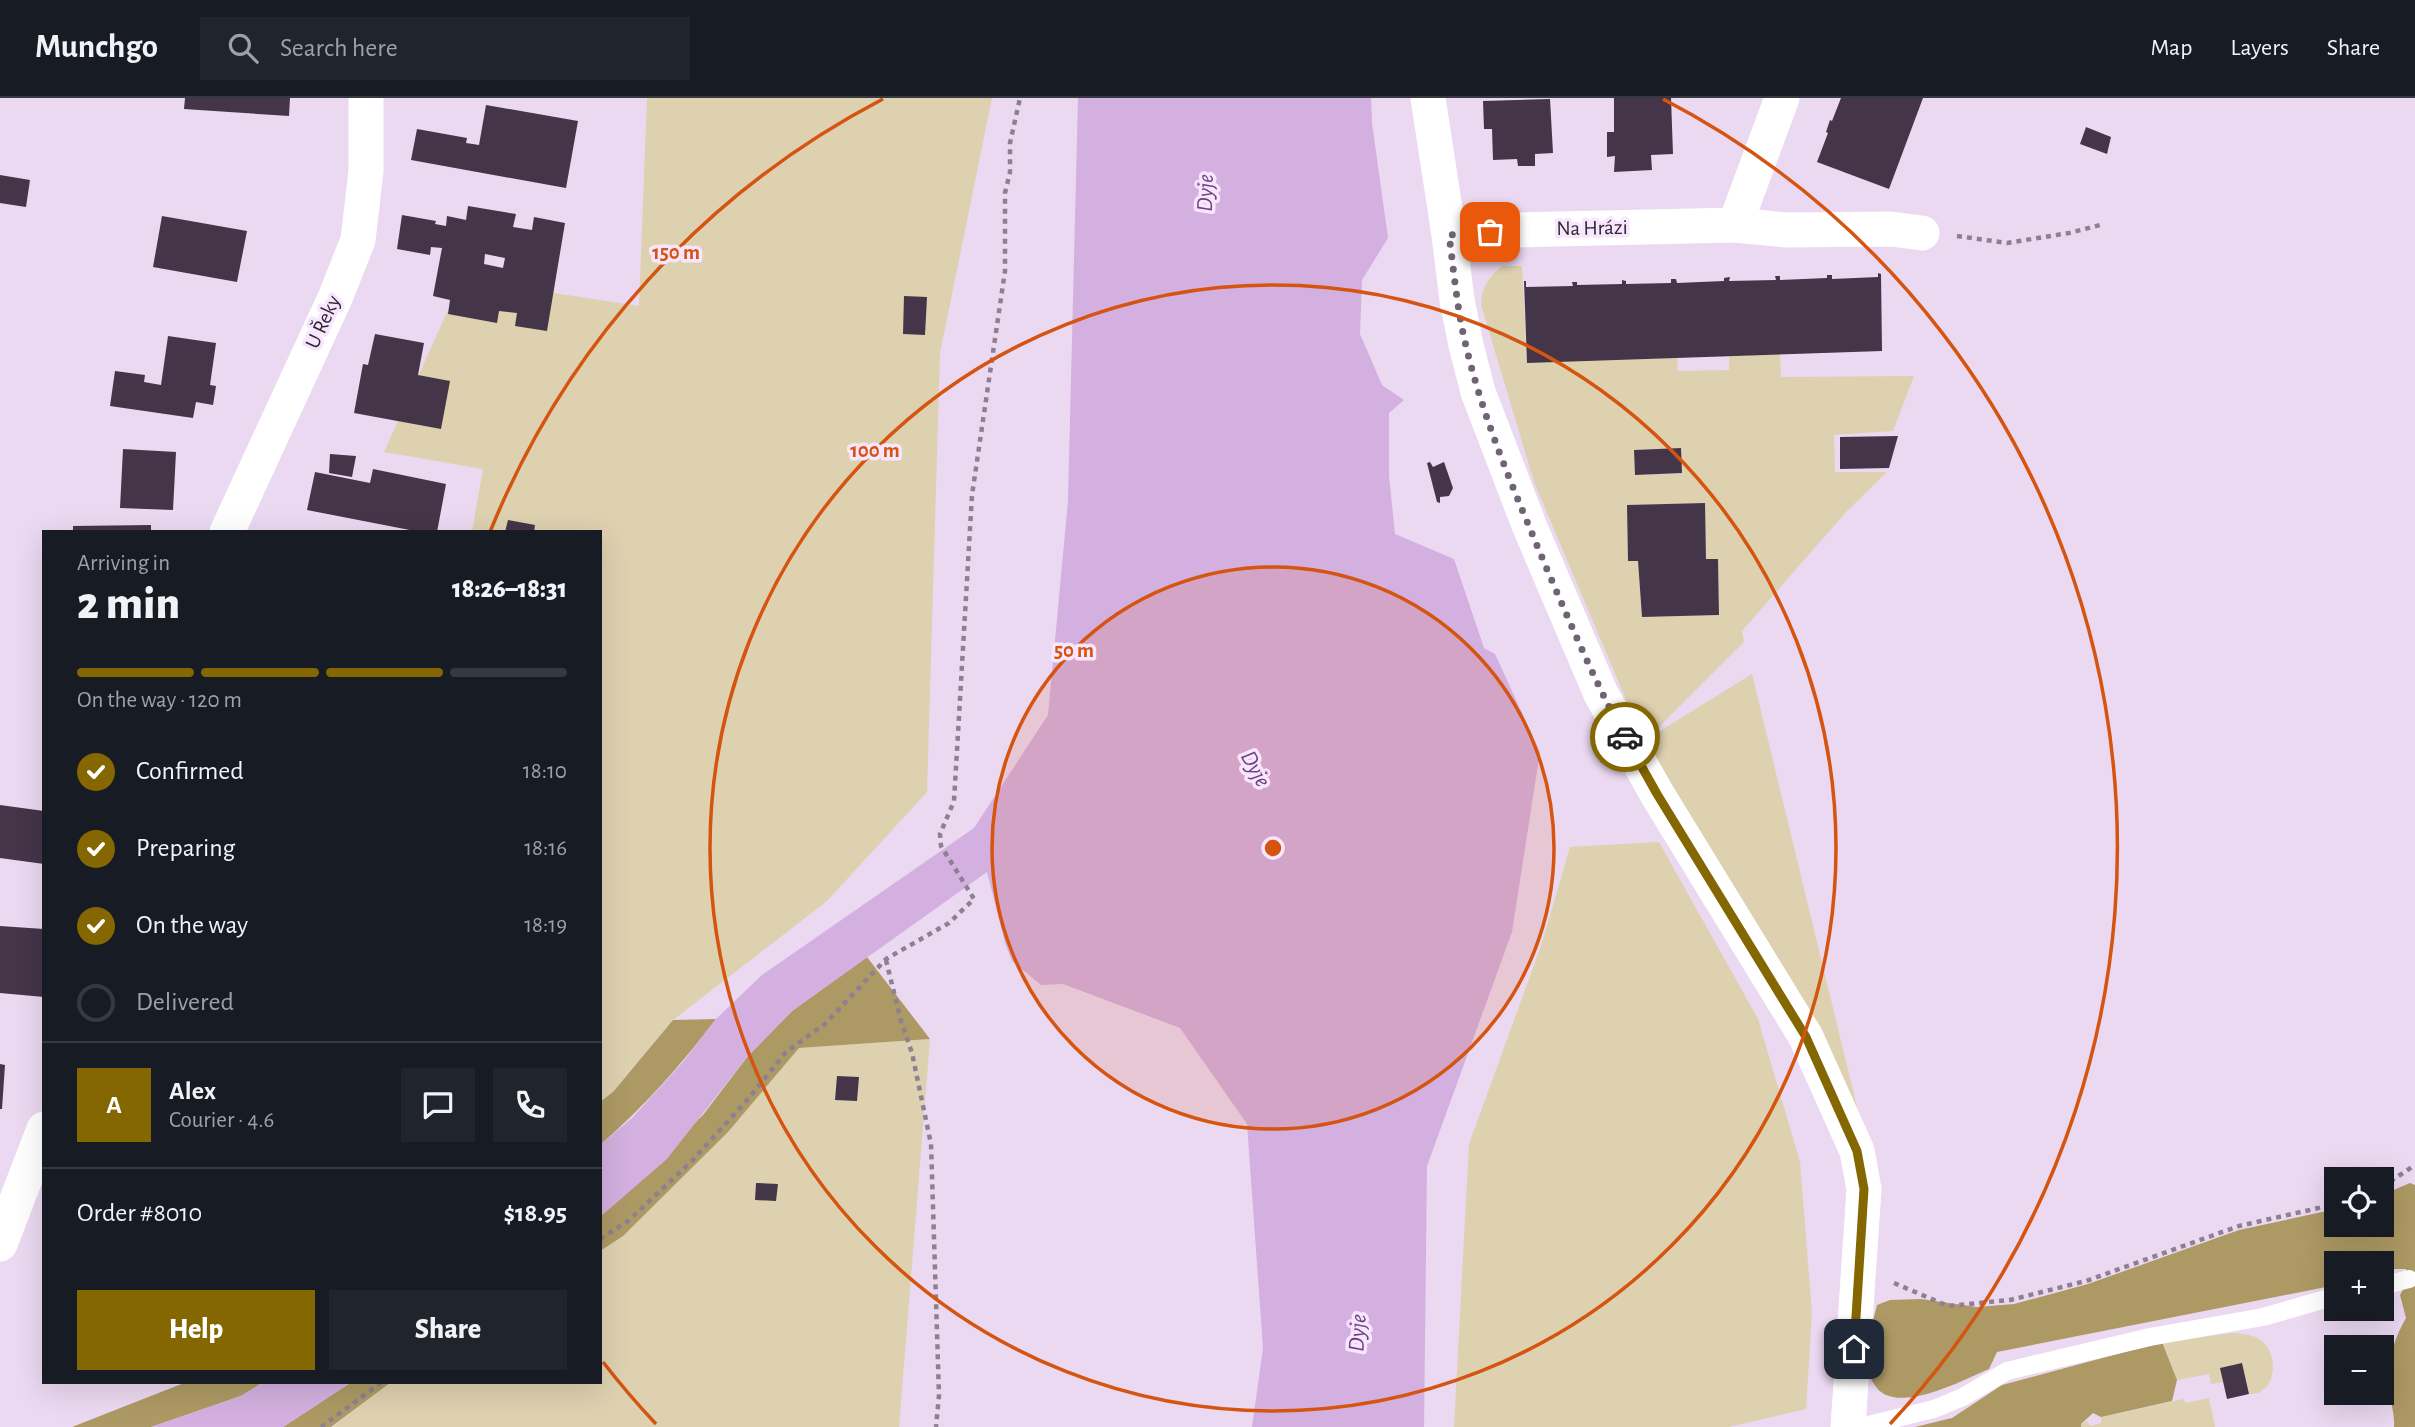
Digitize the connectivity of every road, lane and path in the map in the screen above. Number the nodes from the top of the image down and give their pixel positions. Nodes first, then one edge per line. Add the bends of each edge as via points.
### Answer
1 (366, 98) edge
2 (1020, 98) edge
3 (1428, 98) edge
4 (1782, 98) edge
5 (1735, 225) junction
6 (2100, 225) dead end
7 (1922, 233) joint
8 (1449, 235) junction
9 (228, 530) edge
10 (886, 960) junction
11 (42, 1134) edge
12 (2415, 1165) edge
13 (2394, 1179) edge
14 (2324, 1207) edge
15 (602, 1238) edge
16 (0, 1244) edge
17 (1860, 1272) junction
18 (2409, 1279) dead end
19 (2394, 1283) edge
20 (2324, 1299) edge
21 (379, 1384) edge
22 (321, 1427) edge
23 (936, 1427) edge
24 (1848, 1427) edge
25 (1860, 1427) edge

1 - 9 street, U Řeky via 366,171 358,240
2 - 10 path via 1005,193 1005,271 972,495 954,801 940,834 941,846 974,899 949,923
3 - 8 street
4 - 5 street
5 - 7 street, Na Hrázi
5 - 8 street, Na Hrázi
6 - 7 path via 2007,243
8 - 17 street via 1457,300 1478,391 1592,673 1657,794 1806,1037 1857,1151 1864,1189
10 - 15 path via 825,1024 786,1052 691,1162 628,1221
10 - 23 path via 931,1144 939,1395
11 - 16 street
12 - 13 path
14 - 17 path via 2239,1226 2086,1281 2010,1300 1948,1306
17 - 24 street
18 - 19 lane
20 - 25 lane via 2263,1317 2150,1337 2007,1371 1934,1409
21 - 22 path

